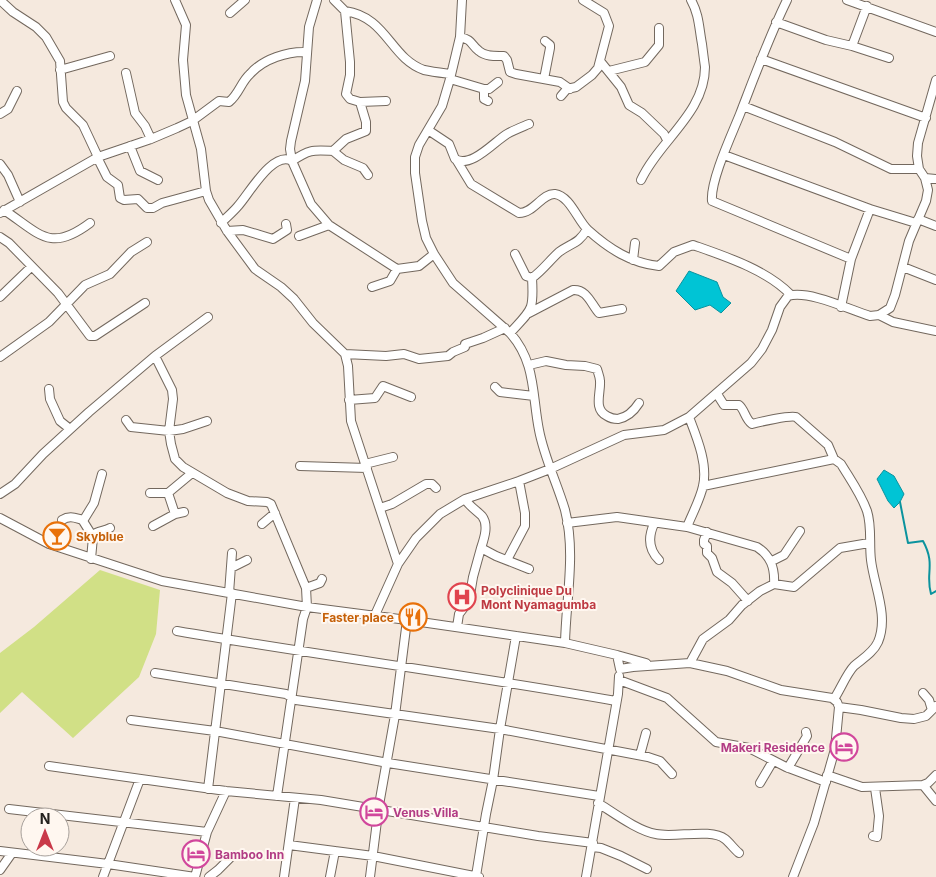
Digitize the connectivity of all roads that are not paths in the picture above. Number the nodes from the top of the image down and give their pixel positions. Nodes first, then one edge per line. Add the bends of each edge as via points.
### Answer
1 (0, 0) edge
2 (175, 0) edge
3 (246, 0) edge
4 (317, 0) edge
5 (334, 0) edge
6 (462, 0) edge
7 (583, 0) edge
8 (691, 0) edge
9 (787, 0) edge
10 (848, 0) edge
11 (867, 6) junction
12 (345, 11) junction
13 (230, 13) dead end
14 (776, 22) junction
15 (659, 28) dead end
16 (936, 32) edge
17 (460, 38) junction
18 (545, 42) dead end
19 (852, 46) junction
20 (307, 52) junction
21 (110, 56) dead end
22 (889, 58) dead end
23 (761, 59) junction
24 (600, 61) junction
25 (60, 70) junction
26 (609, 71) junction
27 (126, 73) dead end
28 (451, 77) junction
29 (544, 79) junction
30 (936, 80) edge
31 (498, 82) dead end
32 (570, 88) junction
33 (484, 89) junction
34 (18, 91) dead end
35 (561, 96) dead end
36 (386, 101) dead end
37 (488, 101) dead end
38 (360, 102) junction
39 (743, 106) junction
40 (0, 114) edge
41 (926, 118) junction
42 (192, 121) junction
43 (530, 124) dead end
44 (428, 130) junction
45 (151, 139) junction
46 (667, 140) junction
47 (130, 146) junction
48 (333, 151) junction
49 (724, 155) junction
50 (98, 157) junction
51 (292, 161) junction
52 (457, 161) junction
53 (0, 164) edge
54 (919, 169) junction
55 (368, 175) dead end
56 (925, 178) junction
57 (936, 179) edge
58 (158, 180) dead end
59 (641, 180) dead end
60 (206, 191) junction
61 (20, 202) junction
62 (870, 209) junction
63 (2, 212) edge
64 (917, 221) junction
65 (221, 222) junction
66 (90, 223) dead end
67 (286, 224) dead end
68 (329, 225) junction
69 (936, 226) edge
70 (587, 229) junction
71 (226, 231) junction
72 (299, 236) dead end
73 (0, 237) edge
74 (147, 242) dead end
75 (635, 243) dead end
76 (434, 254) junction
77 (515, 254) dead end
78 (852, 259) junction
79 (633, 260) junction
80 (31, 267) junction
81 (903, 267) junction
82 (397, 269) junction
83 (532, 278) junction
84 (936, 280) edge
85 (372, 287) dead end
86 (792, 295) junction
87 (0, 298) edge
88 (145, 303) dead end
89 (66, 304) junction
90 (841, 307) junction
91 (622, 309) dead end
92 (529, 313) junction
93 (879, 315) junction
94 (208, 317) dead end
95 (508, 331) junction
96 (936, 331) edge
97 (345, 354) junction
98 (155, 356) junction
99 (0, 357) edge
100 (530, 365) junction
101 (495, 386) dead end
102 (49, 390) dead end
103 (717, 394) junction
104 (534, 396) junction
105 (411, 397) dead end
106 (349, 400) junction
107 (639, 403) dead end
108 (689, 417) junction
109 (617, 419) junction
110 (126, 420) dead end
111 (207, 421) dead end
112 (70, 429) junction
113 (169, 431) junction
114 (624, 435) junction
115 (393, 457) dead end
116 (834, 459) junction
117 (300, 466) dead end
118 (366, 466) junction
119 (550, 470) junction
120 (192, 473) junction
121 (102, 474) dead end
122 (519, 481) junction
123 (703, 486) junction
124 (436, 488) dead end
125 (150, 493) dead end
126 (168, 493) junction
127 (0, 494) edge
128 (465, 499) junction
129 (380, 508) junction
130 (184, 512) dead end
131 (275, 513) junction
132 (175, 514) junction
133 (0, 518) edge
134 (62, 520) dead end
135 (83, 520) junction
136 (567, 523) junction
137 (262, 524) dead end
138 (654, 524) junction
139 (153, 526) dead end
140 (687, 527) junction
141 (110, 528) dead end
142 (800, 530) dead end
143 (707, 532) junction
144 (92, 535) junction
145 (869, 543) junction
146 (481, 548) junction
147 (232, 553) dead end
148 (91, 559) junction
149 (248, 560) dead end
150 (507, 560) junction
151 (659, 560) dead end
152 (772, 561) junction
153 (398, 564) junction
154 (232, 568) junction
155 (529, 569) dead end
156 (322, 579) dead end
157 (774, 584) junction
158 (306, 588) junction
159 (231, 593) junction
160 (748, 601) junction
161 (307, 607) junction
162 (375, 615) junction
163 (407, 620) junction
164 (457, 627) junction
165 (177, 631) dead end
166 (516, 636) junction
167 (226, 639) junction
168 (565, 643) junction
169 (298, 651) junction
170 (617, 655) junction
171 (690, 663) junction
172 (657, 665) junction
173 (400, 667) junction
174 (620, 669) junction
175 (155, 673) dead end
176 (619, 680) junction
177 (508, 682) junction
178 (220, 684) junction
179 (923, 693) dead end
180 (291, 697) junction
181 (834, 699) junction
182 (616, 701) junction
183 (839, 707) junction
184 (934, 708) edge
185 (395, 715) junction
186 (131, 720) dead end
187 (500, 729) junction
188 (215, 731) junction
189 (806, 732) dead end
190 (646, 733) dead end
191 (284, 744) junction
192 (607, 750) junction
193 (640, 756) junction
194 (774, 760) junction
195 (388, 763) junction
196 (49, 766) dead end
197 (788, 768) junction
198 (672, 774) dead end
199 (936, 775) edge
200 (826, 778) junction
201 (140, 779) junction
202 (493, 780) junction
203 (760, 782) dead end
204 (923, 785) junction
205 (875, 788) junction
206 (208, 789) junction
207 (226, 791) junction
208 (277, 796) junction
209 (295, 798) junction
210 (599, 799) junction
211 (936, 801) edge
212 (9, 809) dead end
213 (378, 810) junction
214 (124, 822) junction
215 (484, 827) junction
216 (207, 832) junction
217 (873, 836) dead end
218 (289, 845) junction
219 (592, 845) junction
220 (0, 851) edge
221 (334, 851) junction
222 (12, 853) junction
223 (739, 853) dead end
224 (233, 854) dead end
225 (373, 856) junction
226 (108, 864) junction
227 (0, 870) edge
228 (648, 870) dead end
229 (476, 876) edge
230 (103, 877) edge
231 (195, 877) edge
232 (209, 877) edge
233 (284, 877) edge
234 (330, 877) edge
235 (370, 877) edge
236 (481, 877) edge
237 (586, 877) edge
238 (793, 877) edge

1 - 25 street via 46,37 60,61
2 - 42 street via 186,25 183,71
3 - 13 street
4 - 20 street
5 - 12 street
6 - 17 street
7 - 24 street via 604,13 609,26
8 - 46 street via 700,20 705,68 698,97
9 - 14 street
10 - 11 street
11 - 16 street
11 - 19 street
12 - 28 street via 355,12 376,24 409,60 424,69
12 - 38 street via 350,62 346,94
14 - 19 street
14 - 23 street
15 - 26 street via 659,45 645,62
17 - 28 street
17 - 29 street via 468,39 482,53 504,56 510,72
18 - 29 street via 550,48
19 - 22 street
20 - 42 street via 279,55 258,67 249,74 235,98 229,102 219,101
20 - 51 street via 305,81 291,141
21 - 25 street
23 - 39 street
23 - 41 street
24 - 26 street
24 - 32 street via 592,75
25 - 50 street via 63,102 83,124
26 - 46 street via 629,105 642,112
27 - 45 street via 136,113
28 - 33 street
28 - 44 street via 442,106
29 - 32 street
30 - 41 street
31 - 33 street
32 - 35 street
33 - 37 street via 484,99
34 - 40 street via 8,109
36 - 38 street
38 - 48 street via 366,131 346,139
39 - 49 street
39 - 54 street via 835,142 891,169
41 - 54 street via 918,143
42 - 45 street
42 - 60 street via 201,149
43 - 52 street via 508,133 478,156
44 - 52 street via 449,144
44 - 76 street via 415,157 415,172 422,222
45 - 47 street
46 - 59 street
47 - 50 street
47 - 58 street via 140,172
48 - 51 street via 312,150
48 - 55 street via 363,168
49 - 62 street
49 - 78 street via 711,193 712,201
50 - 60 street via 107,177 118,185 120,198 138,199 148,208
50 - 61 street
51 - 65 street via 280,159 269,168
51 - 68 street via 311,204
52 - 70 street via 471,184 514,211 524,213 548,196 557,194 573,208
53 - 61 street
54 - 56 street
56 - 57 street
56 - 64 street via 926,201
60 - 65 street
61 - 63 street
62 - 64 street
62 - 78 street
63 - 66 street via 48,239 62,239
64 - 69 street
64 - 81 street
65 - 71 street
67 - 71 street via 287,230 273,239 243,230
68 - 72 street
68 - 82 street
70 - 79 street via 616,253
70 - 83 street via 576,243 561,250
71 - 97 street via 255,269 294,299
73 - 80 street
74 - 89 street via 131,252 110,274 84,285
75 - 79 street
76 - 82 street via 419,266
76 - 95 street via 453,283
77 - 83 street via 526,276
78 - 90 street
79 - 86 street via 659,266 674,252 693,245 758,271
80 - 87 street
80 - 89 street
81 - 84 street
81 - 93 street via 890,308
82 - 85 street via 390,281
83 - 92 street via 533,302
86 - 90 street via 811,296
86 - 103 street via 780,306 762,349
88 - 89 street via 95,336 90,336
89 - 99 street via 49,322
90 - 93 street via 870,316
91 - 92 street via 600,313 577,289
92 - 95 street
93 - 96 street via 893,322
94 - 98 street
95 - 97 street via 465,344 448,356 419,359 404,354
95 - 100 street
97 - 106 street
98 - 112 street
98 - 113 street via 172,390
100 - 104 street
100 - 109 street via 546,361 597,369 599,406 608,417
101 - 104 street via 500,392
102 - 112 street via 60,421
103 - 108 street
103 - 116 street via 724,404 743,408 752,424 796,417 828,445
104 - 119 street via 539,434
105 - 106 street via 383,386 375,398
106 - 118 street via 351,421
107 - 109 street via 629,415
108 - 114 street via 664,430
108 - 123 street via 701,451
109 - 114 street
110 - 113 street via 131,427
111 - 113 street
112 - 127 street via 15,484
113 - 120 street via 175,459
114 - 119 street
115 - 118 street
116 - 123 street
116 - 145 street via 841,464 867,510
117 - 118 street
118 - 129 street
119 - 122 street
119 - 136 street
120 - 126 street
120 - 131 street via 248,502 267,502
121 - 135 street via 94,503
122 - 128 street
122 - 150 street via 525,526
123 - 140 street
124 - 129 street via 426,484
125 - 126 street
126 - 132 street
128 - 146 street via 484,522
128 - 153 street via 440,514 416,538
129 - 153 street
130 - 132 street
131 - 137 street
131 - 158 street
132 - 139 street
133 - 148 street via 50,544
134 - 135 street via 67,517
135 - 144 street
136 - 138 street via 617,518
136 - 168 street via 570,576
138 - 140 street
138 - 151 street via 649,540
140 - 143 street
141 - 144 street
142 - 152 street via 784,555
143 - 152 street via 756,547
143 - 160 street via 704,544 717,572
144 - 148 street
145 - 157 street via 840,548 794,588
145 - 181 street via 880,603 880,632 875,648 853,667
146 - 150 street
146 - 164 street via 469,601 459,614
147 - 154 street
148 - 159 street via 151,579
149 - 154 street
150 - 155 street
152 - 157 street
153 - 162 street
154 - 159 street
156 - 158 street via 320,583
157 - 160 street
158 - 161 street
159 - 161 street
159 - 167 street
160 - 171 street via 729,620 702,639
161 - 162 street
161 - 169 street
162 - 163 street
163 - 164 street
163 - 173 street
164 - 166 street
165 - 167 street
166 - 168 street
166 - 177 street
167 - 169 street
167 - 178 street
168 - 170 street
169 - 173 street
169 - 180 street
170 - 172 street
170 - 174 street
171 - 172 street
171 - 181 street via 727,671 781,690
172 - 174 street
173 - 177 street
173 - 185 street
174 - 176 street
175 - 178 street
176 - 182 street
176 - 194 street via 667,698 716,742 749,748
177 - 182 street
177 - 187 street
178 - 180 street
178 - 188 street
179 - 184 street
180 - 185 street
180 - 191 street
181 - 183 street
182 - 192 street
183 - 184 street via 908,719 926,716
183 - 200 street via 837,740
185 - 187 street
185 - 195 street
186 - 188 street
187 - 192 street
187 - 202 street
188 - 191 street
188 - 206 street
189 - 197 street via 807,736
190 - 193 street
191 - 195 street
191 - 208 street
192 - 193 street
192 - 210 street
193 - 198 street via 660,762
194 - 197 street
194 - 203 street
195 - 202 street
195 - 213 street
196 - 201 street
197 - 200 street
199 - 204 street
200 - 205 street
200 - 238 street via 814,823
201 - 206 street
201 - 214 street
202 - 210 street
202 - 215 street
204 - 205 street
204 - 211 street
205 - 217 street via 879,816 877,837
206 - 207 street
207 - 208 street
207 - 216 street
208 - 209 street
209 - 213 street
209 - 218 street
210 - 219 street
210 - 223 street via 649,832 668,836 719,836
212 - 214 street
213 - 215 street
213 - 225 street
214 - 216 street
214 - 226 street
215 - 219 street
215 - 229 street
216 - 231 street
218 - 221 street
218 - 233 street
219 - 228 street
219 - 237 street
220 - 222 street
221 - 225 street
221 - 234 street
222 - 226 street
222 - 227 street
224 - 232 street
225 - 229 street
225 - 235 street
226 - 230 street
226 - 231 street
229 - 236 street

